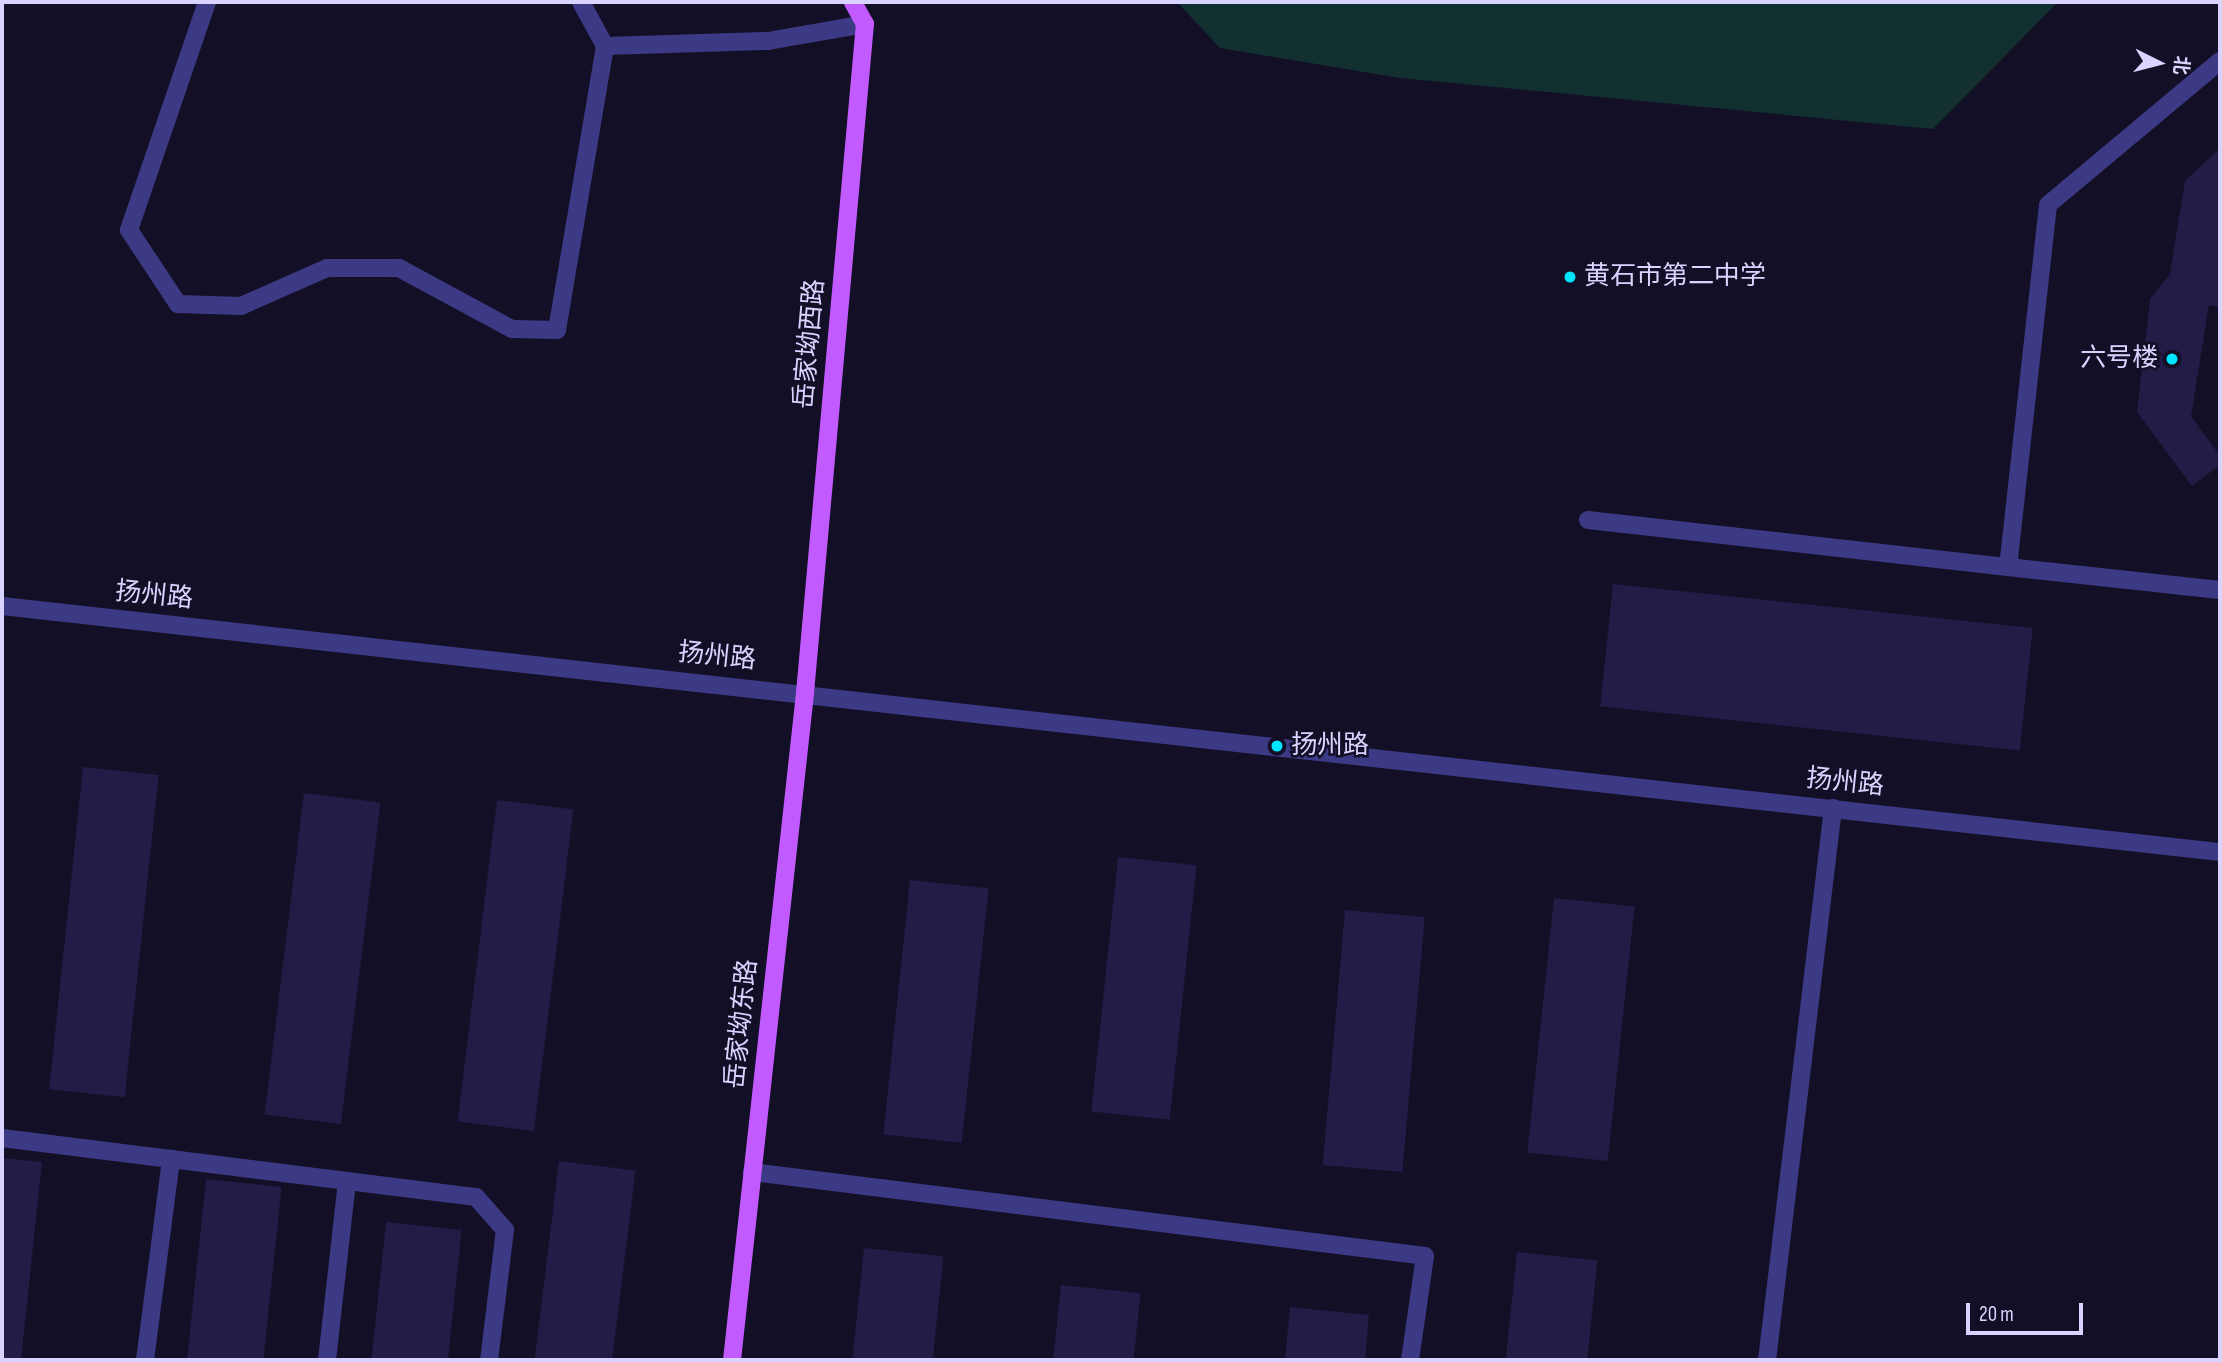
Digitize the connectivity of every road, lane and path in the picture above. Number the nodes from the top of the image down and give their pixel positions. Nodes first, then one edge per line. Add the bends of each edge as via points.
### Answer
1 (207, 2) edge
2 (581, 2) edge
3 (853, 2) edge
4 (864, 24) junction
5 (605, 46) junction
6 (2220, 61) edge
7 (1588, 520) dead end
8 (2008, 567) junction
9 (2220, 590) edge
10 (2, 606) edge
11 (805, 693) junction
12 (1833, 808) junction
13 (2220, 852) edge
14 (2, 1138) edge
15 (171, 1159) junction
16 (752, 1172) junction
17 (347, 1181) junction
18 (145, 1360) edge
19 (327, 1360) edge
20 (489, 1360) edge
21 (732, 1360) edge
22 (1410, 1360) edge
23 (1767, 1360) edge

1 - 5 street via 129,230 178,304 241,306 327,268 399,268 512,329 557,330
2 - 5 street
3 - 4 main road
4 - 5 street via 768,41
4 - 11 main road, 岳家坳西路
6 - 8 street via 2048,205
7 - 8 street
8 - 9 street
10 - 11 street, 扬州路
11 - 12 street, 扬州路
11 - 16 main road, 岳家坳东路
12 - 13 street, 扬州路
12 - 23 street
14 - 15 street
15 - 17 street
15 - 18 street
16 - 21 main road, 岳家坳东路
16 - 22 street via 1425,1256
17 - 19 street
17 - 20 street via 476,1197 505,1230

